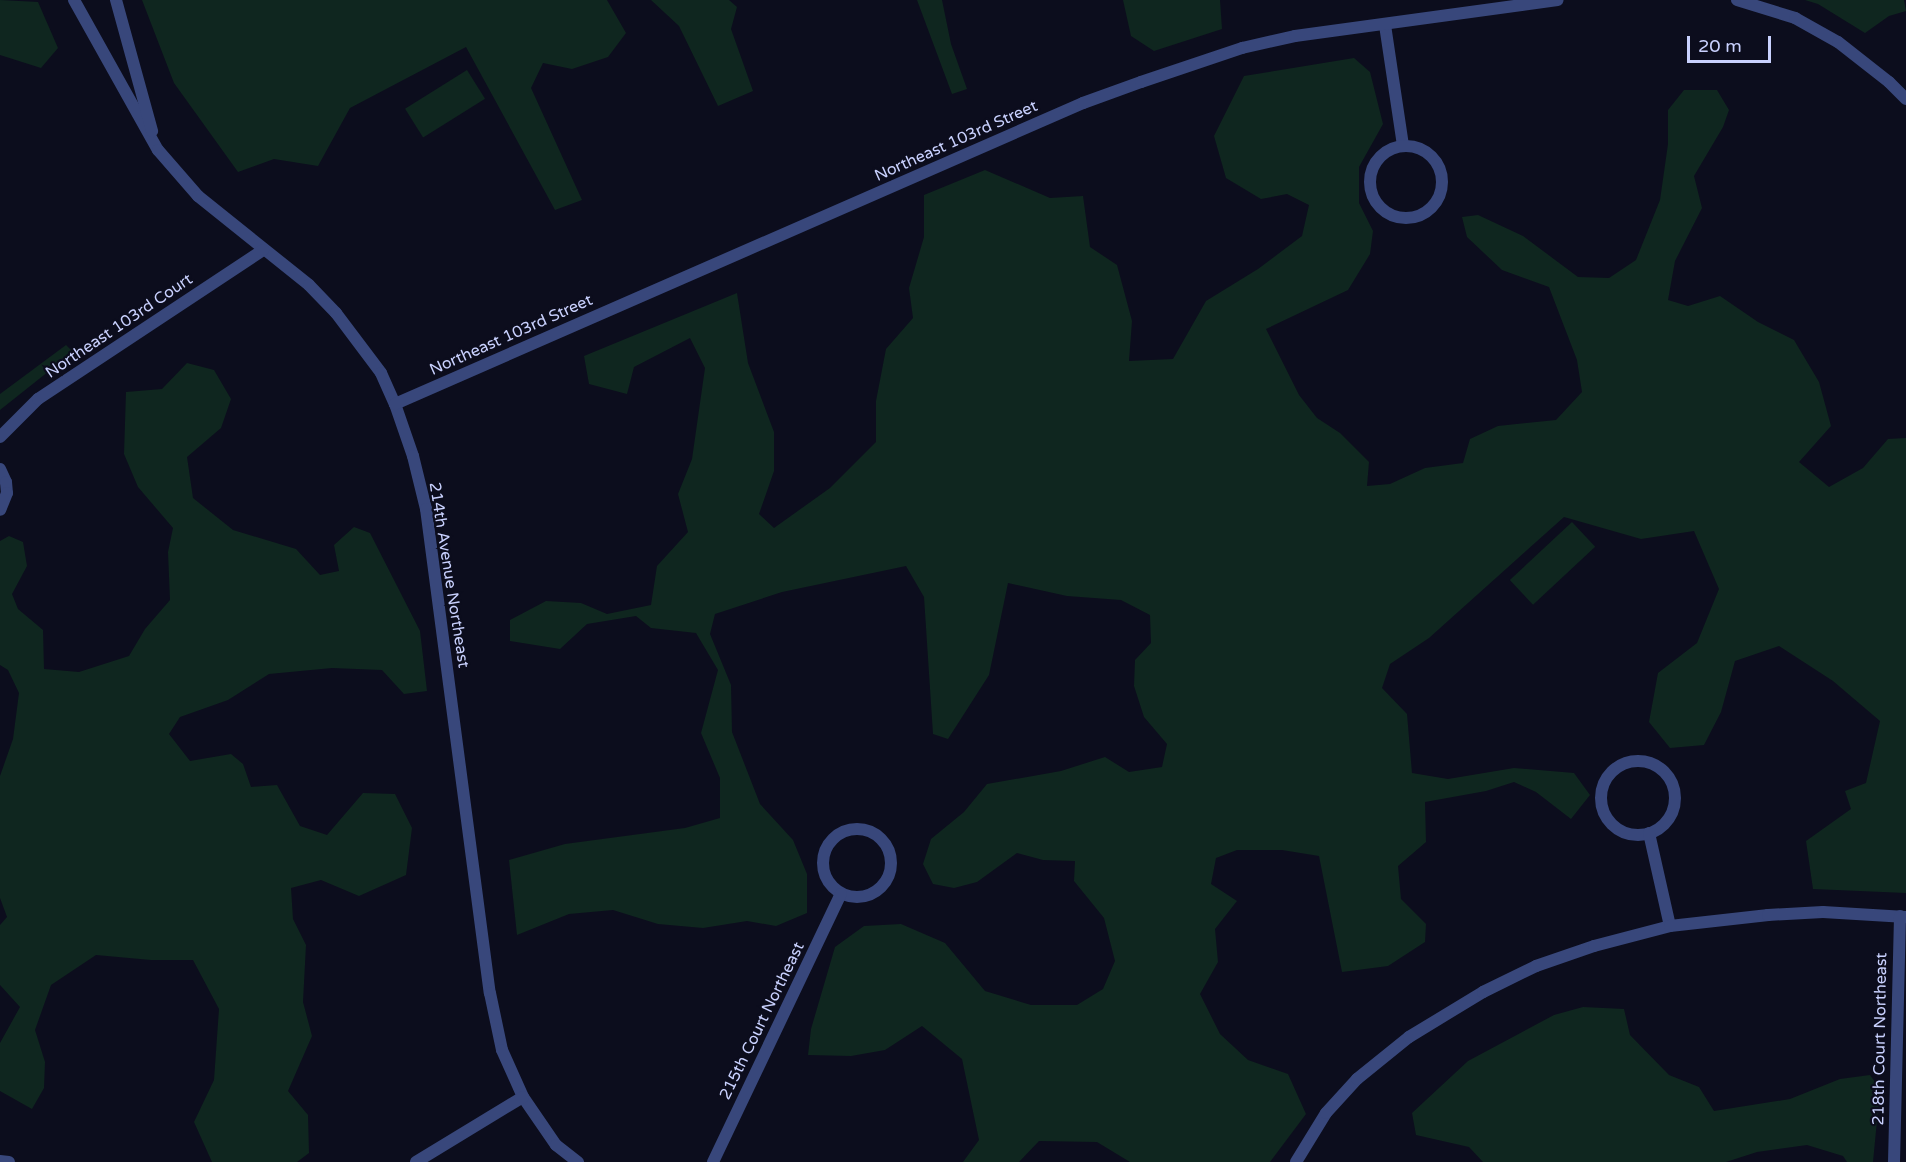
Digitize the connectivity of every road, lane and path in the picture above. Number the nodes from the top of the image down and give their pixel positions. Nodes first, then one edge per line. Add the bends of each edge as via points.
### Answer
1 (74, 0) edge
2 (116, 0) edge
3 (1558, 0) edge
4 (1737, 0) edge
5 (1385, 25) junction
6 (1906, 99) edge
7 (1403, 146) junction
8 (158, 150) junction
9 (263, 250) junction
10 (395, 404) junction
11 (0, 437) edge
12 (0, 469) edge
13 (0, 510) edge
14 (1649, 833) junction
15 (841, 894) junction
16 (1903, 916) edge
17 (1670, 926) junction
18 (523, 1097) junction
19 (0, 1161) edge
20 (9, 1162) edge
21 (416, 1162) edge
22 (578, 1162) edge
23 (713, 1162) edge
24 (1296, 1162) edge
25 (1894, 1162) edge

1 - 8 street, 214th Avenue Northeast
2 - 8 street, 214th Avenue Northeast
3 - 5 street, Northeast 103rd Street
4 - 6 street via 1795,18 1838,42
5 - 7 street
5 - 10 street, Northeast 103rd Street via 1295,36 1242,48 1083,103
7 - 7 street via 1382,154 1374,164 1370,187 1381,208 1391,214 1414,217 1434,204 1442,182 1440,170 1426,152 1415,146
8 - 9 street, 214th Avenue Northeast via 198,196
9 - 10 street, 214th Avenue Northeast via 309,285 336,313 381,373
9 - 11 street, Northeast 103rd Court via 38,399
10 - 18 street, 214th Avenue Northeast via 426,509 490,993 502,1050
12 - 13 street via 7,493
14 - 14 street via 1668,820 1675,797 1673,785 1667,775 1646,762 1623,765 1612,771 1605,782 1602,805 1614,826 1637,835
14 - 17 street
15 - 15 street via 864,896 884,884 891,862 889,850 873,833 842,833 826,848 823,868 832,888
15 - 23 street, 215th Court Northeast
16 - 17 street via 1823,912
16 - 25 street, 218th Court Northeast
17 - 24 street via 1536,966 1408,1037 1357,1079 1326,1113
18 - 21 street
18 - 22 street, 214th Avenue Northeast via 556,1145
19 - 20 street

